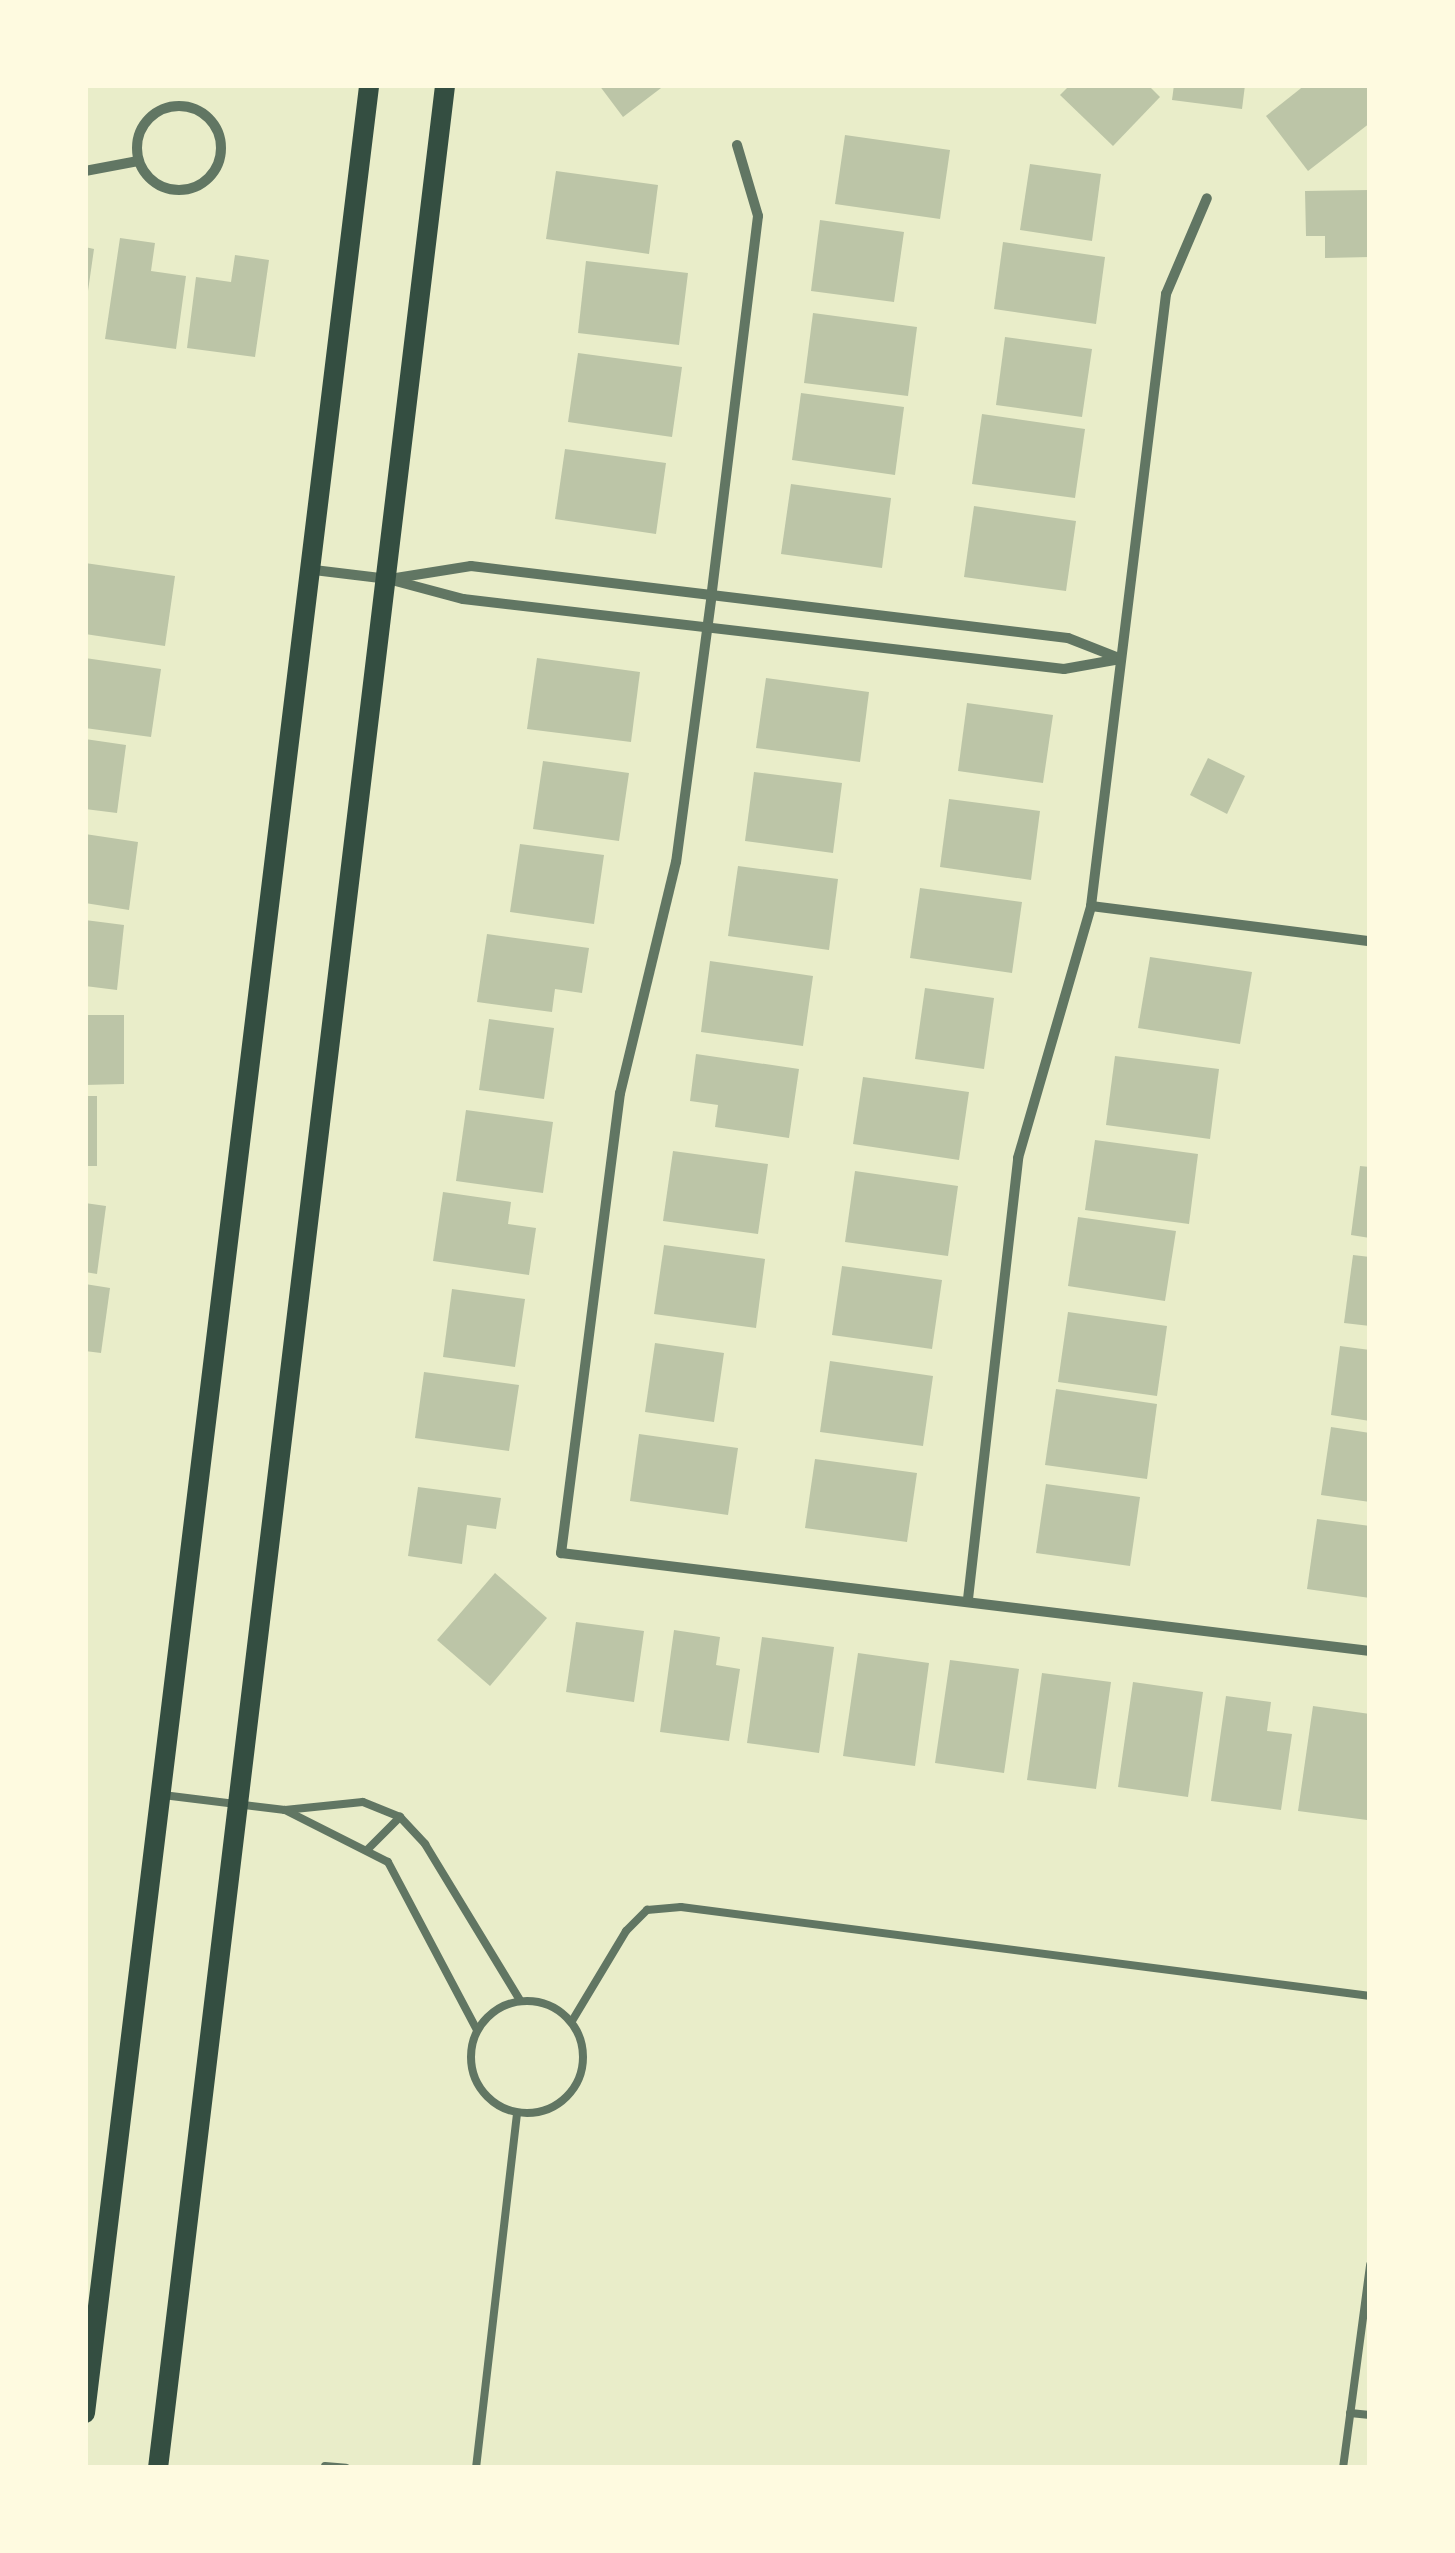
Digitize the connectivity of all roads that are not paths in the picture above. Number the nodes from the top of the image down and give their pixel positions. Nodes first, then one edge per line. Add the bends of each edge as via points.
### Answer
1 (369, 85) edge
2 (445, 85) edge
3 (738, 145) dead end
4 (138, 162) junction
5 (85, 171) edge
6 (1207, 198) dead end
7 (314, 570) junction
8 (388, 579) junction
9 (712, 594) junction
10 (708, 626) junction
11 (1120, 659) junction
12 (1091, 906) junction
13 (1370, 941) edge
14 (968, 1599) junction
15 (1370, 1651) edge
16 (163, 1795) junction
17 (236, 1804) junction
18 (285, 1810) junction
19 (400, 1817) junction
20 (367, 1850) junction
21 (1370, 1996) edge
22 (520, 2000) junction
23 (572, 2022) junction
24 (478, 2030) junction
25 (517, 2113) junction
26 (1370, 2264) edge
27 (85, 2412) edge
28 (1350, 2413) junction
29 (1370, 2416) edge
30 (325, 2466) edge
31 (158, 2468) edge
32 (346, 2468) edge
33 (476, 2468) edge
34 (1342, 2468) edge

1 - 7 main road
2 - 8 main road
3 - 9 street via 758,216
4 - 4 street via 155,184 195,188 220,156 217,129 197,109 170,106 146,121
4 - 5 street
6 - 11 street via 1166,294
7 - 8 street
7 - 16 main road
8 - 9 street via 471,566
8 - 10 street via 463,598
8 - 17 main road
9 - 10 street
9 - 11 street via 1068,638
10 - 11 street via 1064,669
10 - 14 street via 676,862 620,1092 562,1552
11 - 12 street
12 - 13 street
12 - 14 street via 1018,1158
14 - 15 street
16 - 17 lane
16 - 27 main road
17 - 18 lane
17 - 31 main road
18 - 19 lane via 363,1802
18 - 20 lane
19 - 20 lane
19 - 22 lane via 425,1844
20 - 24 lane via 388,1862
21 - 23 lane via 681,1907 647,1910 626,1931
22 - 23 lane via 540,2001
22 - 24 lane via 488,2016
23 - 25 lane via 584,2058 580,2078 555,2107
24 - 25 lane via 472,2046 476,2081 486,2096
25 - 33 lane
26 - 28 lane
28 - 29 lane
28 - 34 lane
30 - 32 lane

